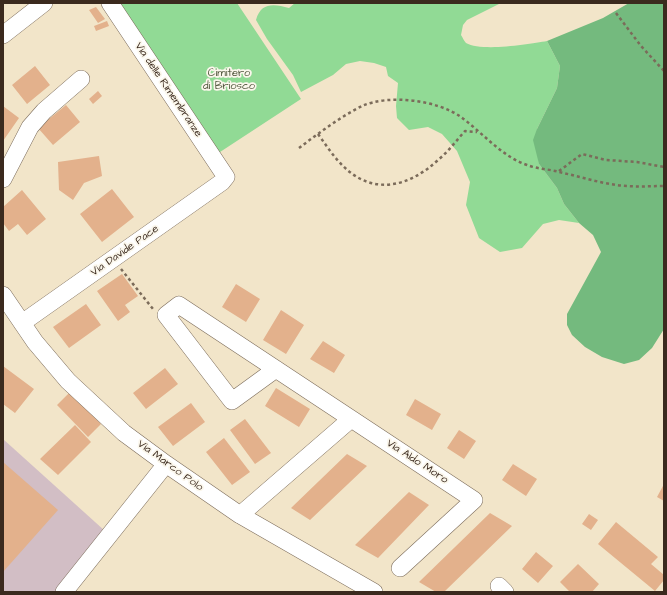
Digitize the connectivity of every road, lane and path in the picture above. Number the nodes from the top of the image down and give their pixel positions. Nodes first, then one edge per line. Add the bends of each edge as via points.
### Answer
1 (44, 3) edge
2 (110, 3) edge
3 (616, 13) dead end
4 (3, 35) edge
5 (664, 71) edge
6 (81, 79) dead end
7 (478, 132) junction
8 (318, 134) junction
9 (299, 148) dead end
10 (664, 167) edge
11 (559, 172) junction
12 (226, 177) joint
13 (3, 179) edge
14 (664, 186) edge
15 (113, 259) junction
16 (3, 295) edge
17 (166, 315) junction
18 (22, 323) junction
19 (276, 369) junction
20 (351, 418) junction
21 (166, 464) junction
22 (240, 515) junction
23 (400, 568) dead end
24 (64, 592) edge
25 (374, 592) edge

1 - 4 street
2 - 12 street, Via delle Rimembranze
3 - 5 path
6 - 13 street via 44,111 30,128
7 - 8 path via 460,116 429,103 386,100 363,106
7 - 8 path via 465,131 430,168 412,179 394,185 377,184 360,178 343,166
7 - 11 path via 504,153 527,165
8 - 9 path
10 - 11 path via 606,160 582,154
11 - 14 path via 627,186
12 - 15 street, Via Davide Pace
15 - 17 path via 154,310
15 - 18 street, Via Davide Pace
16 - 18 street, Via Marco Polo
17 - 19 street, Via Aldo Moro via 180,305
17 - 19 street via 232,401
18 - 21 street, Via Marco Polo via 68,381 124,433
19 - 20 street, Via Aldo Moro
20 - 22 street
20 - 23 street, Via Aldo Moro via 474,500
21 - 22 street, Via Marco Polo
21 - 24 street
22 - 25 street, Via Marco Polo

